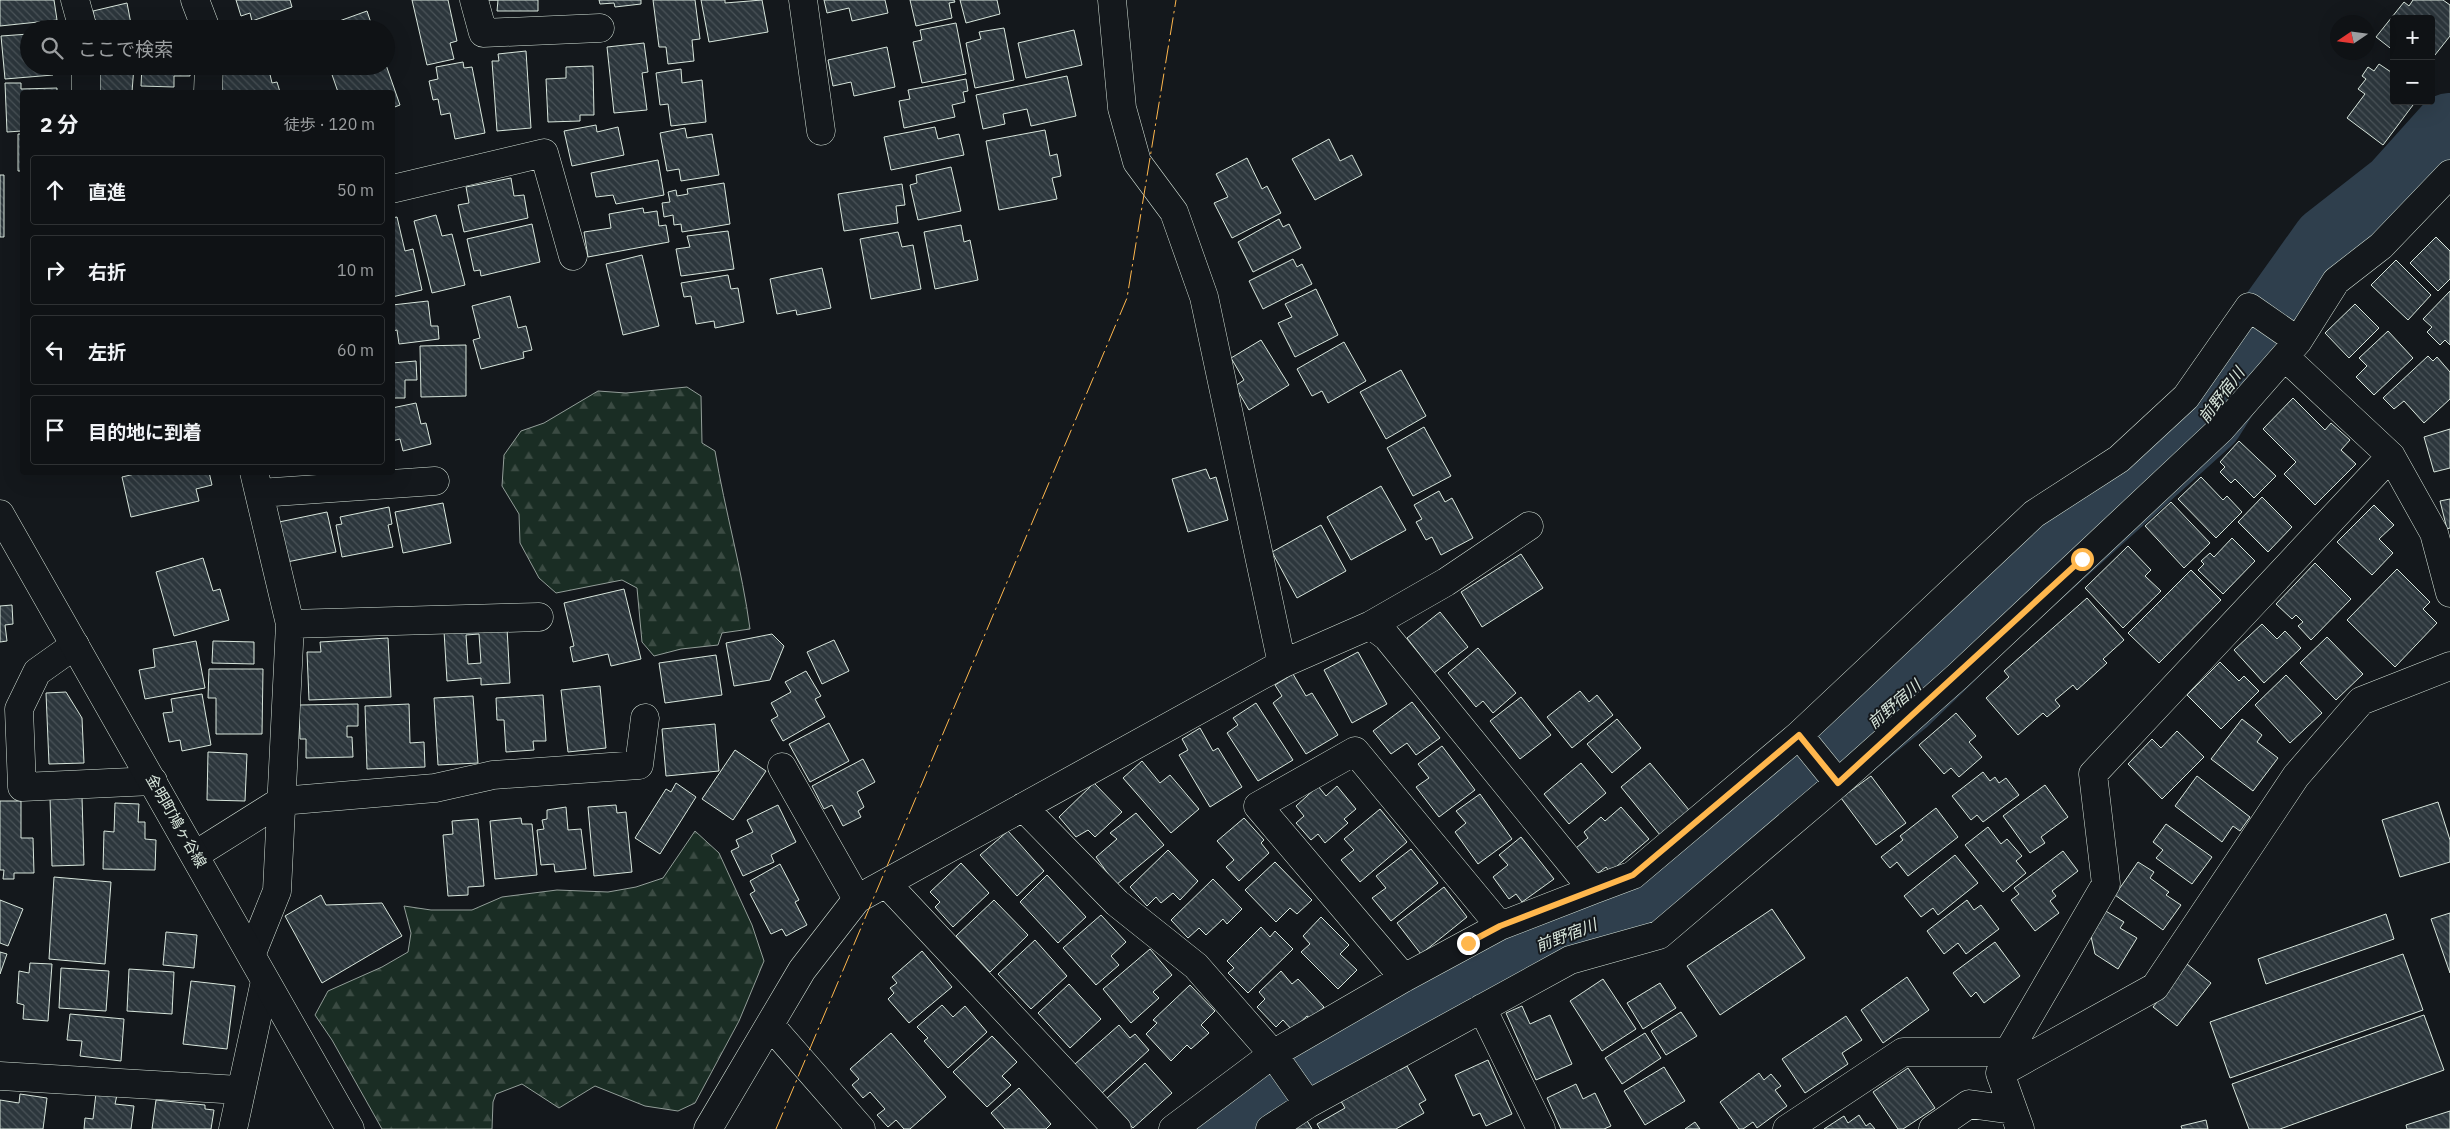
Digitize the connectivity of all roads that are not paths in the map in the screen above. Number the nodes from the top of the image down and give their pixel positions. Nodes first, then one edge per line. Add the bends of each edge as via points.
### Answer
1 (75, 0) edge
2 (195, 0) edge
3 (474, 0) edge
4 (803, 0) edge
5 (1112, 0) edge
6 (81, 20) edge
7 (203, 20) edge
8 (600, 28) dead end
9 (86, 75) edge
10 (209, 75) edge
11 (86, 90) edge
12 (208, 90) edge
13 (821, 131) dead end
14 (2450, 174) edge
15 (395, 188) edge
16 (573, 256) dead end
17 (2291, 349) junction
18 (2391, 456) junction
19 (435, 481) dead end
20 (256, 483) edge
21 (0, 514) edge
22 (1529, 526) dead end
23 (2450, 593) edge
24 (539, 617) dead end
25 (290, 624) junction
26 (1370, 625) junction
27 (75, 645) junction
28 (1282, 664) junction
29 (2450, 666) edge
30 (645, 718) dead end
31 (1799, 735) junction
32 (782, 767) dead end
33 (153, 781) junction
34 (1838, 783) junction
35 (281, 800) junction
36 (1023, 807) junction
37 (195, 855) junction
38 (887, 884) junction
39 (1593, 890) junction
40 (857, 899) junction
41 (1500, 926) junction
42 (252, 953) junction
43 (1404, 978) junction
44 (264, 981) junction
45 (1482, 1008) junction
46 (770, 1025) junction
47 (1274, 1054) junction
48 (2004, 1062) junction
49 (0, 1076) edge
50 (240, 1090) junction
51 (1308, 1104) junction
52 (2016, 1120) edge
53 (233, 1129) edge
54 (350, 1129) edge
55 (708, 1129) edge
56 (861, 1129) edge
57 (1117, 1129) edge
58 (1173, 1129) edge
59 (1270, 1129) edge
60 (1541, 1129) edge
61 (1787, 1129) edge
62 (1934, 1129) edge

1 - 6 street
2 - 7 street
3 - 8 street via 483,33
4 - 13 street
5 - 28 street via 1122,108 1136,162 1174,212 1204,298
9 - 11 street
10 - 12 street
14 - 17 street via 2381,246 2336,282
15 - 16 street via 544,154
17 - 18 street
17 - 31 street via 2249,307 2186,397 2119,459 2034,514
17 - 34 street via 2221,429 1958,676
18 - 23 street via 2434,533
18 - 48 street via 2093,774 2106,884
19 - 20 street
20 - 25 street
21 - 27 street, 金明町鳩ヶ谷線
22 - 26 street via 1446,582
24 - 25 street
25 - 35 street
26 - 28 street
26 - 39 street via 1387,637
27 - 33 street, 金明町鳩ヶ谷線
27 - 33 street via 37,672 19,709 22,787
28 - 36 street
29 - 48 street via 2361,701 2296,776 2154,986
30 - 35 street via 639,765 493,775 435,788
31 - 34 street
31 - 39 street via 1633,875
32 - 40 street
33 - 37 street, 金明町鳩ヶ谷線
34 - 45 street via 1659,935 1570,960
35 - 37 street
35 - 42 street via 278,891
36 - 38 street
36 - 47 street via 1116,904 1196,966
37 - 42 street, 金明町鳩ヶ谷線
38 - 40 street
38 - 57 street
39 - 41 street
40 - 46 street via 802,970
41 - 43 street
41 - 43 street via 1355,751 1258,806
42 - 44 street, 金明町鳩ヶ谷線
43 - 47 street
44 - 50 street
44 - 54 street, 金明町鳩ヶ谷線
45 - 51 street
45 - 60 street
46 - 55 street
46 - 56 street
47 - 51 street
47 - 58 street
48 - 52 street
48 - 61 street via 1903,1052
49 - 50 street
50 - 53 street
51 - 59 street
52 - 62 street via 1969,1104

